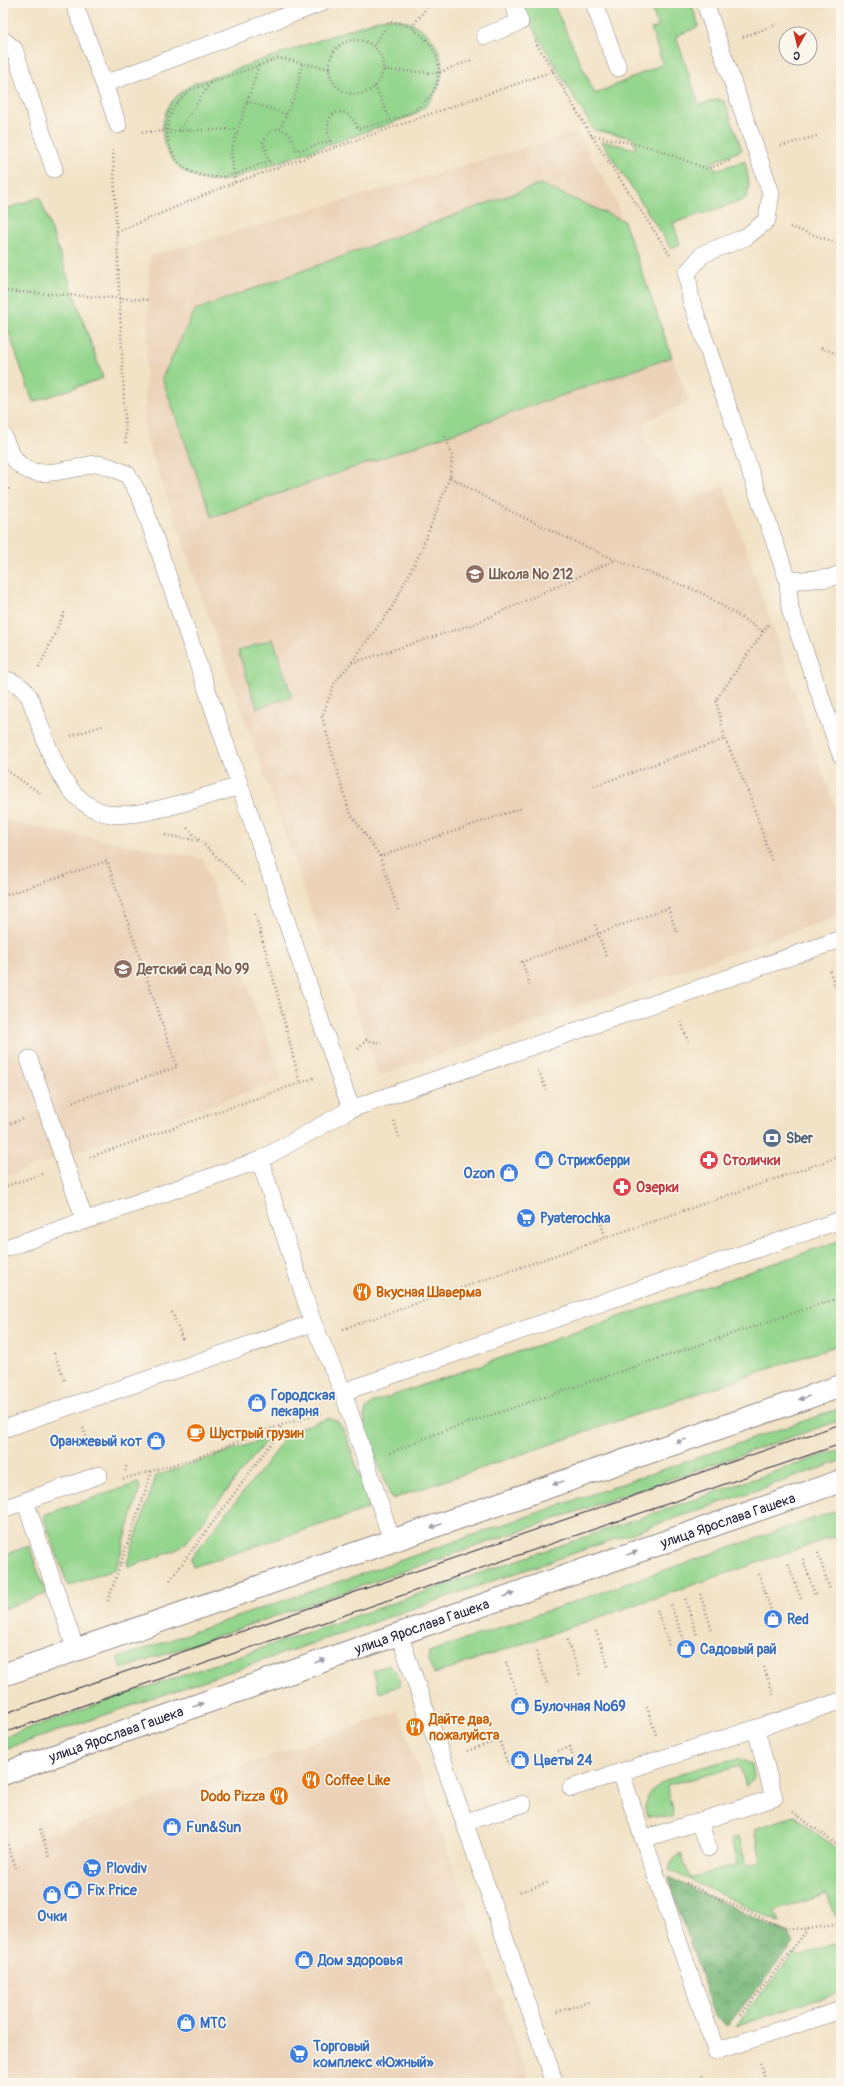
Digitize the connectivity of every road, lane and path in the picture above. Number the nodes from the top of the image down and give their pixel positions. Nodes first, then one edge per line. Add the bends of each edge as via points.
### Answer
1 (74, 3) edge
2 (321, 3) edge
3 (430, 3) edge
4 (513, 3) edge
5 (594, 3) edge
6 (706, 3) edge
7 (778, 24) dead end
8 (412, 27) junction
9 (485, 36) dead end
10 (533, 38) dead end
11 (3, 40) edge
12 (374, 46) junction
13 (720, 46) junction
14 (302, 63) junction
15 (259, 65) junction
16 (618, 68) dead end
17 (329, 69) junction
18 (384, 70) junction
19 (553, 71) junction
20 (438, 73) junction
21 (211, 82) junction
22 (104, 84) junction
23 (376, 86) junction
24 (247, 101) junction
25 (286, 114) junction
26 (390, 119) junction
27 (118, 125) joint
28 (238, 129) junction
29 (280, 129) junction
30 (167, 132) junction
31 (178, 132) junction
32 (591, 135) junction
33 (817, 136) dead end
34 (758, 152) junction
35 (736, 159) dead end
36 (54, 169) dead end
37 (234, 173) junction
38 (235, 182) junction
39 (767, 220) junction
40 (117, 232) junction
41 (841, 244) edge
42 (666, 250) dead end
43 (3, 291) edge
44 (120, 298) junction
45 (149, 300) dead end
46 (821, 348) dead end
47 (841, 355) edge
48 (445, 434) dead end
49 (3, 435) edge
50 (127, 474) junction
51 (450, 477) junction
52 (616, 560) junction
53 (841, 574) edge
54 (788, 581) junction
55 (790, 609) junction
56 (65, 611) dead end
57 (764, 632) junction
58 (352, 663) junction
59 (3, 679) edge
60 (28, 694) junction
61 (105, 725) dead end
62 (725, 739) junction
63 (47, 743) junction
64 (841, 755) edge
65 (240, 786) junction
66 (594, 786) dead end
67 (165, 807) junction
68 (522, 808) dead end
69 (380, 856) junction
70 (772, 862) dead end
71 (246, 885) dead end
72 (3, 896) edge
73 (252, 907) dead end
74 (398, 910) dead end
75 (595, 925) dead end
76 (677, 933) dead end
77 (598, 934) junction
78 (841, 939) edge
79 (607, 958) dead end
80 (3, 961) edge
81 (7, 974) dead end
82 (530, 985) dead end
83 (382, 1043) dead end
84 (357, 1050) dead end
85 (29, 1059) dead end
86 (338, 1070) junction
87 (300, 1083) junction
88 (351, 1109) junction
89 (47, 1111) junction
90 (3, 1126) edge
91 (841, 1156) edge
92 (260, 1160) junction
93 (66, 1166) junction
94 (46, 1172) dead end
95 (3, 1187) edge
96 (841, 1220) edge
97 (85, 1221) junction
98 (601, 1224) dead end
99 (606, 1238) junction
100 (3, 1249) edge
101 (841, 1296) edge
102 (172, 1312) dead end
103 (316, 1330) junction
104 (192, 1364) junction
105 (841, 1386) edge
106 (343, 1392) junction
107 (76, 1404) junction
108 (281, 1426) junction
109 (3, 1429) edge
110 (366, 1463) junction
111 (152, 1471) junction
112 (99, 1475) junction
113 (841, 1481) edge
114 (25, 1501) junction
115 (3, 1509) edge
116 (392, 1541) junction
117 (818, 1554) dead end
118 (803, 1559) dead end
119 (788, 1564) dead end
120 (759, 1574) dead end
121 (170, 1580) dead end
122 (830, 1590) dead end
123 (700, 1594) dead end
124 (814, 1595) dead end
125 (801, 1599) dead end
126 (685, 1600) dead end
127 (108, 1601) dead end
128 (671, 1605) dead end
129 (657, 1610) dead end
130 (771, 1610) dead end
131 (712, 1630) dead end
132 (596, 1631) dead end
133 (399, 1634) junction
134 (698, 1635) dead end
135 (568, 1640) dead end
136 (684, 1640) dead end
137 (668, 1645) dead end
138 (76, 1650) junction
139 (536, 1652) dead end
140 (506, 1662) dead end
141 (608, 1666) dead end
142 (764, 1667) dead end
143 (3, 1675) edge
144 (580, 1676) dead end
145 (548, 1686) dead end
146 (518, 1697) dead end
147 (841, 1701) edge
148 (782, 1720) junction
149 (756, 1729) junction
150 (460, 1754) dead end
151 (509, 1764) dead end
152 (621, 1773) junction
153 (3, 1774) edge
154 (571, 1788) dead end
155 (774, 1798) junction
156 (523, 1804) dead end
157 (700, 1821) junction
158 (465, 1822) junction
159 (40, 1829) dead end
160 (644, 1839) junction
161 (6, 1841) dead end
162 (708, 1848) dead end
163 (841, 1848) edge
164 (50, 1857) dead end
165 (16, 1868) dead end
166 (654, 1868) junction
167 (550, 1882) dead end
168 (492, 1901) junction
169 (841, 1924) edge
170 (808, 1929) junction
171 (591, 2001) dead end
172 (841, 2010) edge
173 (533, 2020) junction
174 (716, 2050) junction
175 (555, 2083) edge

1 - 22 lane
2 - 22 lane
3 - 8 path
4 - 9 lane via 520,22
5 - 16 lane
6 - 13 lane
7 - 13 path
8 - 12 path via 389,22
8 - 20 path via 426,38 433,48
10 - 19 path
11 - 36 lane via 14,49
12 - 17 path via 364,40 346,41 333,52
12 - 18 path via 382,57
13 - 34 lane
14 - 15 path via 280,58
14 - 17 path
14 - 25 path via 296,93
15 - 21 path
15 - 24 path
17 - 23 path via 333,81 347,93 365,93
18 - 20 path
18 - 23 path
19 - 32 path
19 - 38 path
20 - 26 path via 433,91 421,105 411,112
21 - 30 path via 180,98 172,110
21 - 31 path
22 - 27 lane
23 - 26 path
24 - 25 path
24 - 28 path
25 - 29 path
26 - 29 path via 358,129 348,114 339,112 327,121 330,141 297,152 292,136
27 - 40 path via 113,138
28 - 31 path
28 - 37 path via 231,151
29 - 37 path via 271,130 265,138 264,147 269,161
30 - 31 path
30 - 37 path via 172,151 190,171 215,178
32 - 35 path via 654,148 707,168
32 - 42 path
33 - 34 path
34 - 39 lane via 771,194
37 - 38 path
38 - 40 path
39 - 41 path
39 - 54 lane via 746,237 703,254 688,273 690,300
40 - 44 path
43 - 44 path
44 - 45 path
44 - 50 path
46 - 47 path
48 - 51 path via 452,455
49 - 50 lane via 9,453 20,466 36,474 98,464
50 - 65 lane via 141,498
51 - 52 path via 508,510
51 - 58 path via 420,553 391,609
52 - 57 path via 702,593
52 - 58 path via 474,624
53 - 54 lane via 830,578
54 - 55 lane
55 - 57 path via 771,619
55 - 64 lane
56 - 60 path
57 - 62 path via 716,700
58 - 69 path via 335,682 322,717 349,811
59 - 60 lane via 13,681
60 - 63 lane
61 - 63 path
62 - 66 path
62 - 70 path via 749,793
63 - 67 lane via 68,789 97,810 110,814 130,815
65 - 67 lane
65 - 86 lane
67 - 71 path
68 - 69 path
69 - 74 path
72 - 89 path via 107,861 177,1066
73 - 87 path
75 - 77 path
76 - 77 path via 668,908
77 - 79 path
77 - 82 path via 522,962
78 - 88 lane
80 - 81 path
83 - 84 path via 366,1040
85 - 89 lane
86 - 87 path
86 - 88 lane
87 - 93 path
88 - 92 lane
89 - 90 path
89 - 93 lane
91 - 99 path
92 - 97 lane
92 - 103 lane
93 - 97 lane
94 - 95 path
96 - 106 lane
97 - 100 lane
98 - 99 path
99 - 103 path
101 - 110 path via 435,1434
102 - 104 path
103 - 104 lane
103 - 106 lane
104 - 107 lane
105 -> 116 street
106 - 108 path via 325,1412
106 - 110 lane
107 - 109 lane
107 - 112 path
108 - 111 path via 196,1458
108 - 121 path via 274,1440
110 - 116 lane
111 - 112 path via 122,1479
111 - 127 path
112 - 114 lane
133 -> 113 street, улица Ярослава Гашека
114 - 115 lane
114 - 138 lane
116 - 138 street
117 - 122 path
118 - 124 path
119 - 125 path
120 - 130 path
123 - 131 path
126 - 134 path
128 - 136 path
129 - 137 path
132 - 141 path
153 -> 133 street, улица Ярослава Гашека
133 - 158 lane
135 - 144 path
138 - 143 street
139 - 145 path
140 - 146 path
142 - 148 path
147 - 148 lane
148 - 149 lane
149 - 152 lane
149 - 155 lane
150 - 151 path via 499,1740
152 - 154 lane
152 - 160 lane
155 - 157 lane
155 - 163 path
156 - 158 lane
157 - 160 lane
157 - 162 lane
158 - 168 lane
159 - 164 path
160 - 166 lane
161 - 165 path
166 - 170 path via 783,1928
166 - 174 lane
167 - 168 path
168 - 173 lane
169 - 170 path
170 - 174 path
171 - 173 path
172 - 174 lane
173 - 175 lane

